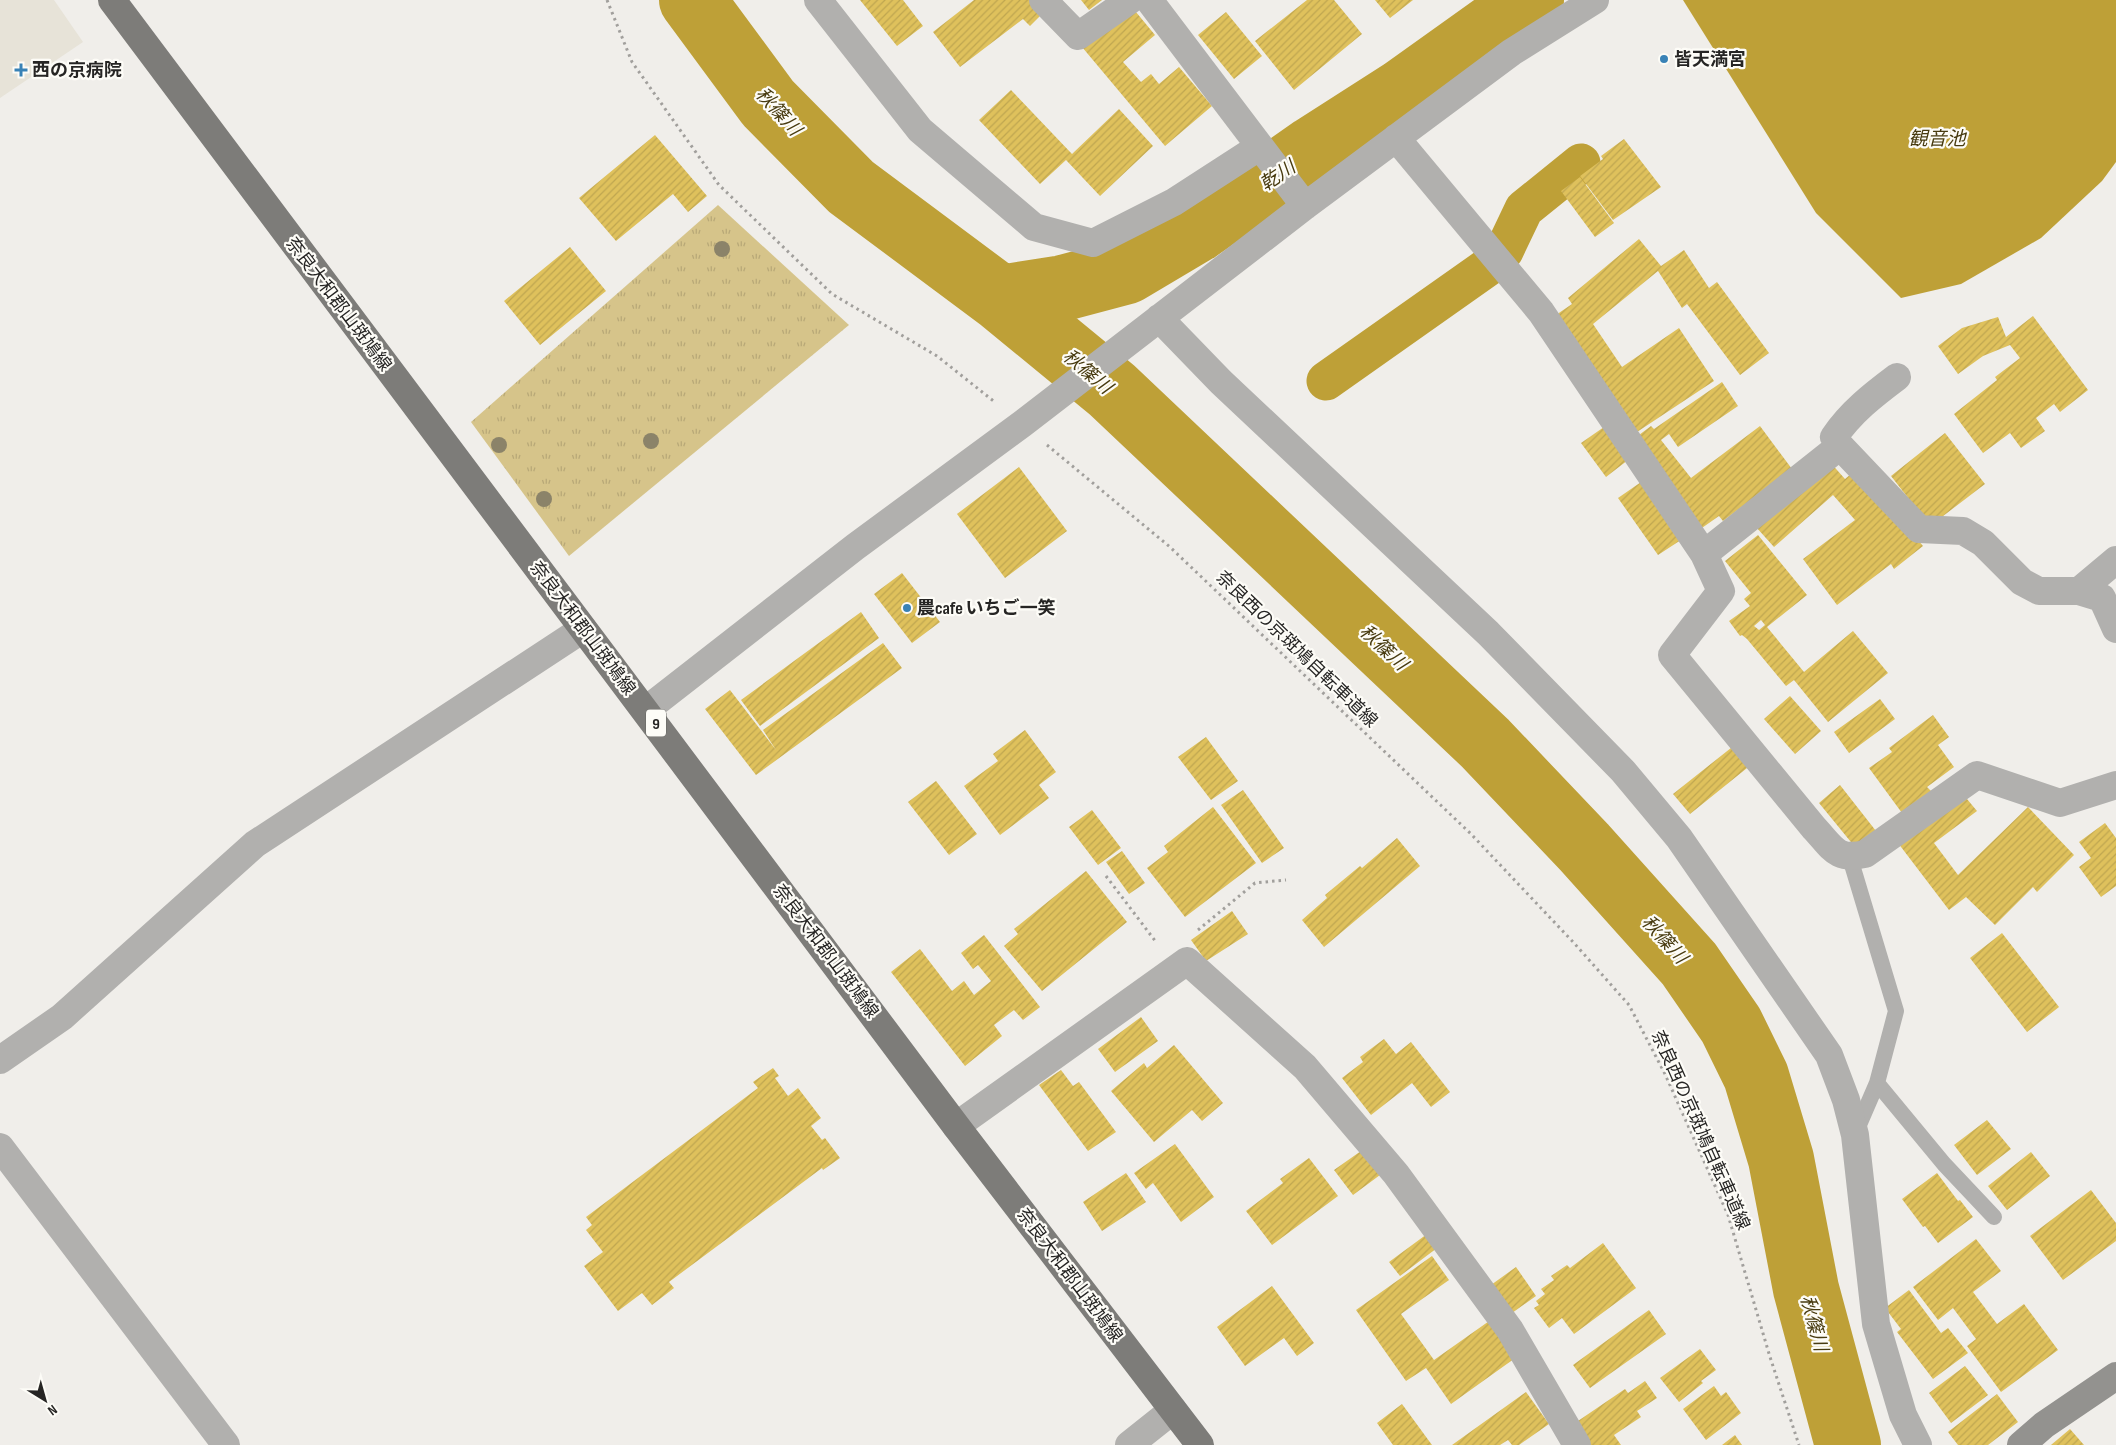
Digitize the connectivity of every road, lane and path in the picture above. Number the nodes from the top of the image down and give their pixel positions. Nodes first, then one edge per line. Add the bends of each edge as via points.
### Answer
1 (112, 0) edge
2 (607, 0) edge
3 (818, 0) edge
4 (1043, 0) edge
5 (1130, 0) edge
6 (1149, 0) edge
7 (1595, 0) edge
8 (1396, 138) junction
9 (1259, 147) junction
10 (1305, 206) junction
11 (1159, 318) junction
12 (1897, 377) dead end
13 (1022, 424) junction
14 (1840, 446) junction
15 (1704, 554) junction
16 (2116, 560) edge
17 (2079, 591) junction
18 (2116, 628) edge
19 (583, 629) junction
20 (646, 710) junction
21 (2116, 785) edge
22 (1850, 858) junction
23 (1106, 876) dead end
24 (1286, 880) dead end
25 (1196, 932) dead end
26 (1176, 969) junction
27 (0, 1060) edge
28 (1877, 1083) junction
29 (956, 1126) junction
30 (1855, 1135) junction
31 (0, 1147) edge
32 (1994, 1217) dead end
33 (2116, 1376) edge
34 (1174, 1410) junction
35 (226, 1445) edge
36 (1129, 1445) edge
37 (1200, 1445) edge
38 (1577, 1445) edge
39 (1799, 1445) edge
40 (1918, 1445) edge
41 (2021, 1445) edge

1 - 19 main road, 奈良大和郡山斑鳩線 / 9
2 - 13 path, 奈良西の京斑鳩自転車道線 via 632,62 718,185 832,294 937,356
3 - 9 street via 920,130 1034,227 1093,243 1174,202
4 - 5 street via 1078,36
6 - 9 street
7 - 8 street via 1512,52
8 - 10 street
8 - 15 street via 1541,312
9 - 10 street
10 - 11 street
11 - 13 street
11 - 30 street via 1488,633 1624,771 1679,838 1829,1055
12 - 14 street via 1862,403 1842,426 1834,437
13 - 20 street via 855,547
13 - 39 path, 奈良西の京斑鳩自転車道線 via 1170,547 1464,828 1629,1005 1666,1074 1728,1215
14 - 15 street
14 - 17 street via 1919,529 1963,531 1983,543 2022,582 2039,591
15 - 22 street via 1721,592 1672,655 1814,828 1839,855
16 - 17 street
17 - 18 street via 2102,598
19 - 20 main road, 奈良大和郡山斑鳩線 / 9
19 - 27 street via 255,844 62,1017
20 - 29 main road, 奈良大和郡山斑鳩線 / 9
21 - 22 street via 2060,803 1977,775 1865,854
22 - 28 lane via 1896,1011
23 - 26 path
24 - 25 path via 1255,883
26 - 29 street
26 - 38 street via 1187,961 1305,1068 1396,1174 1510,1330
28 - 30 lane
28 - 32 lane via 1944,1164
29 - 34 main road, 奈良大和郡山斑鳩線 / 9
30 - 40 street via 1876,1324 1903,1415
31 - 35 street
33 - 41 main road via 2044,1425
34 - 36 street
34 - 37 main road, 奈良大和郡山斑鳩線 / 9

